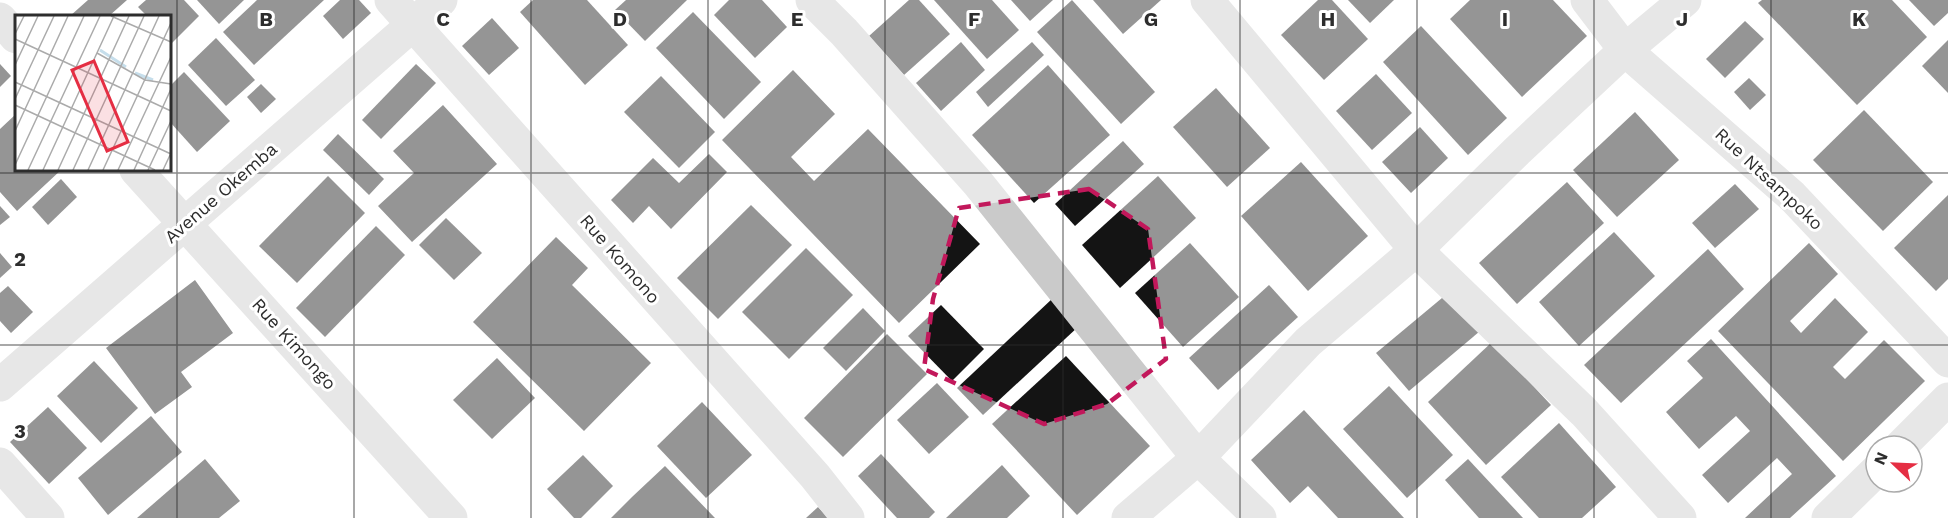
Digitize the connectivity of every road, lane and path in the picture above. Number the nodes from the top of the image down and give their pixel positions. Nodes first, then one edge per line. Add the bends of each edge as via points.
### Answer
1 (391, 0) edge
2 (441, 0) edge
3 (812, 0) edge
4 (1207, 0) edge
5 (1587, 0) edge
6 (1685, 0) edge
7 (0, 19) edge
8 (414, 25) junction
9 (15, 36) edge
10 (1625, 50) junction
11 (137, 171) edge
12 (186, 224) junction
13 (1416, 250) junction
14 (1948, 361) edge
15 (0, 385) edge
16 (1948, 399) edge
17 (1913, 434) edge
18 (1198, 458) junction
19 (0, 464) edge
20 (1864, 483) edge
21 (48, 518) edge
22 (451, 518) edge
23 (848, 518) edge
24 (1128, 518) edge
25 (1260, 518) edge
26 (1680, 518) edge
27 (1828, 518) edge

1 - 8 street, Rue Komono
2 - 8 street, Avenue Okemba
3 - 18 street via 977,182
4 - 13 street
5 - 10 street, Rue Ntsampoko
6 - 10 street
7 - 9 street
8 - 12 street, Avenue Okemba
8 - 23 street, Rue Komono
10 - 13 street
10 - 14 street, Rue Ntsampoko via 1792,196
11 - 12 street, Rue Kimongo
12 - 15 street, Avenue Okemba
12 - 22 street, Rue Kimongo
13 - 18 street via 1308,342
13 - 26 street via 1584,412
16 - 17 street
18 - 24 street
18 - 25 street
19 - 21 street
20 - 27 street

